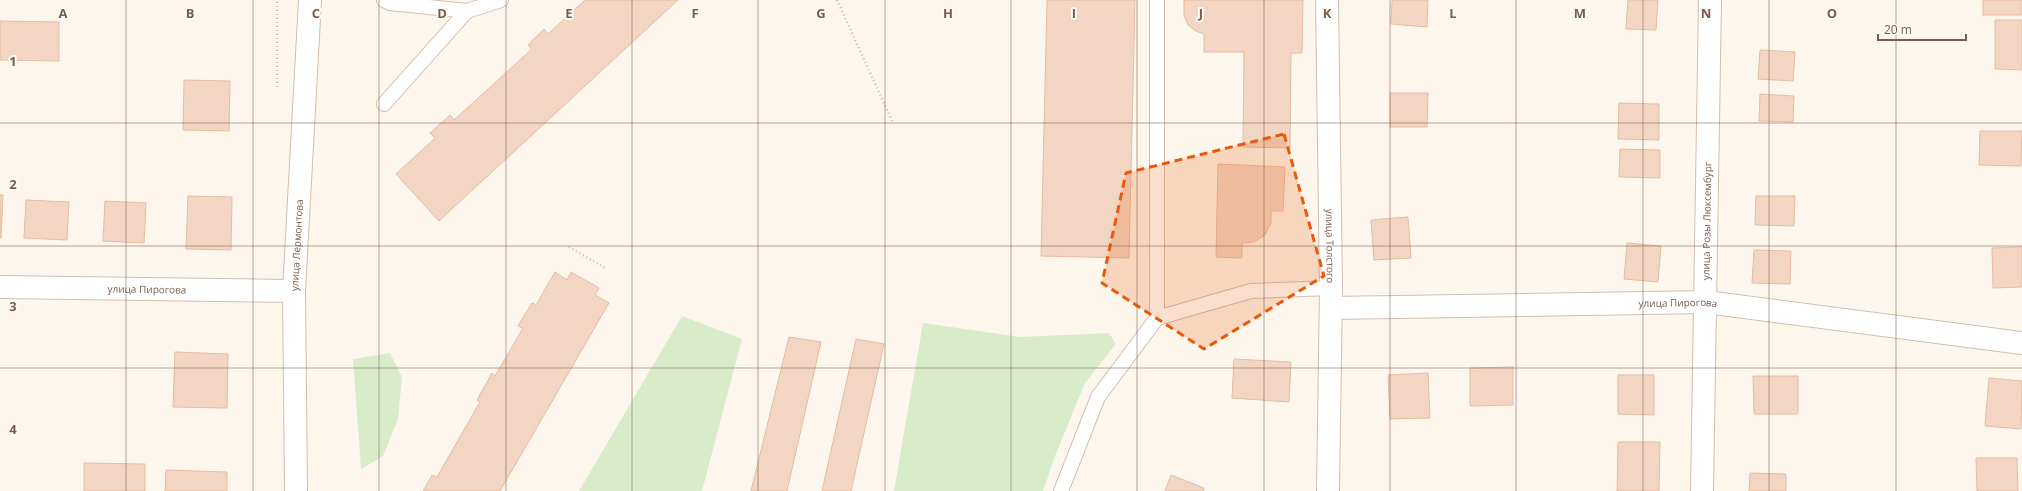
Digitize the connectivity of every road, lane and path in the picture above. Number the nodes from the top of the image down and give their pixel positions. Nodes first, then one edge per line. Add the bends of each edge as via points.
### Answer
1 (310, 0) edge
2 (384, 0) edge
3 (501, 0) edge
4 (837, 0) edge
5 (1156, 0) edge
6 (1327, 0) edge
7 (1710, 0) edge
8 (467, 11) junction
9 (384, 104) dead end
10 (892, 121) dead end
11 (569, 247) dead end
12 (605, 268) dead end
13 (0, 288) edge
14 (294, 291) junction
15 (1331, 298) junction
16 (1706, 302) junction
17 (1157, 318) junction
18 (2022, 343) edge
19 (296, 491) edge
20 (1061, 491) edge
21 (1328, 491) edge
22 (1702, 491) edge

1 - 14 street, улица Лермонтова
2 - 8 lane via 390,3
3 - 8 lane
4 - 10 path
5 - 17 lane
6 - 15 street, улица Толстого
7 - 16 street, улица Розы Люксембург
8 - 9 lane
11 - 12 path
13 - 14 street, улица Пирогова
14 - 19 street, улица Лермонтова
15 - 16 street, улица Пирогова
15 - 17 lane via 1251,291
15 - 21 street, улица Толстого
16 - 18 street, улица Пирогова
16 - 22 street, улица Розы Люксембург
17 - 20 lane via 1098,397

